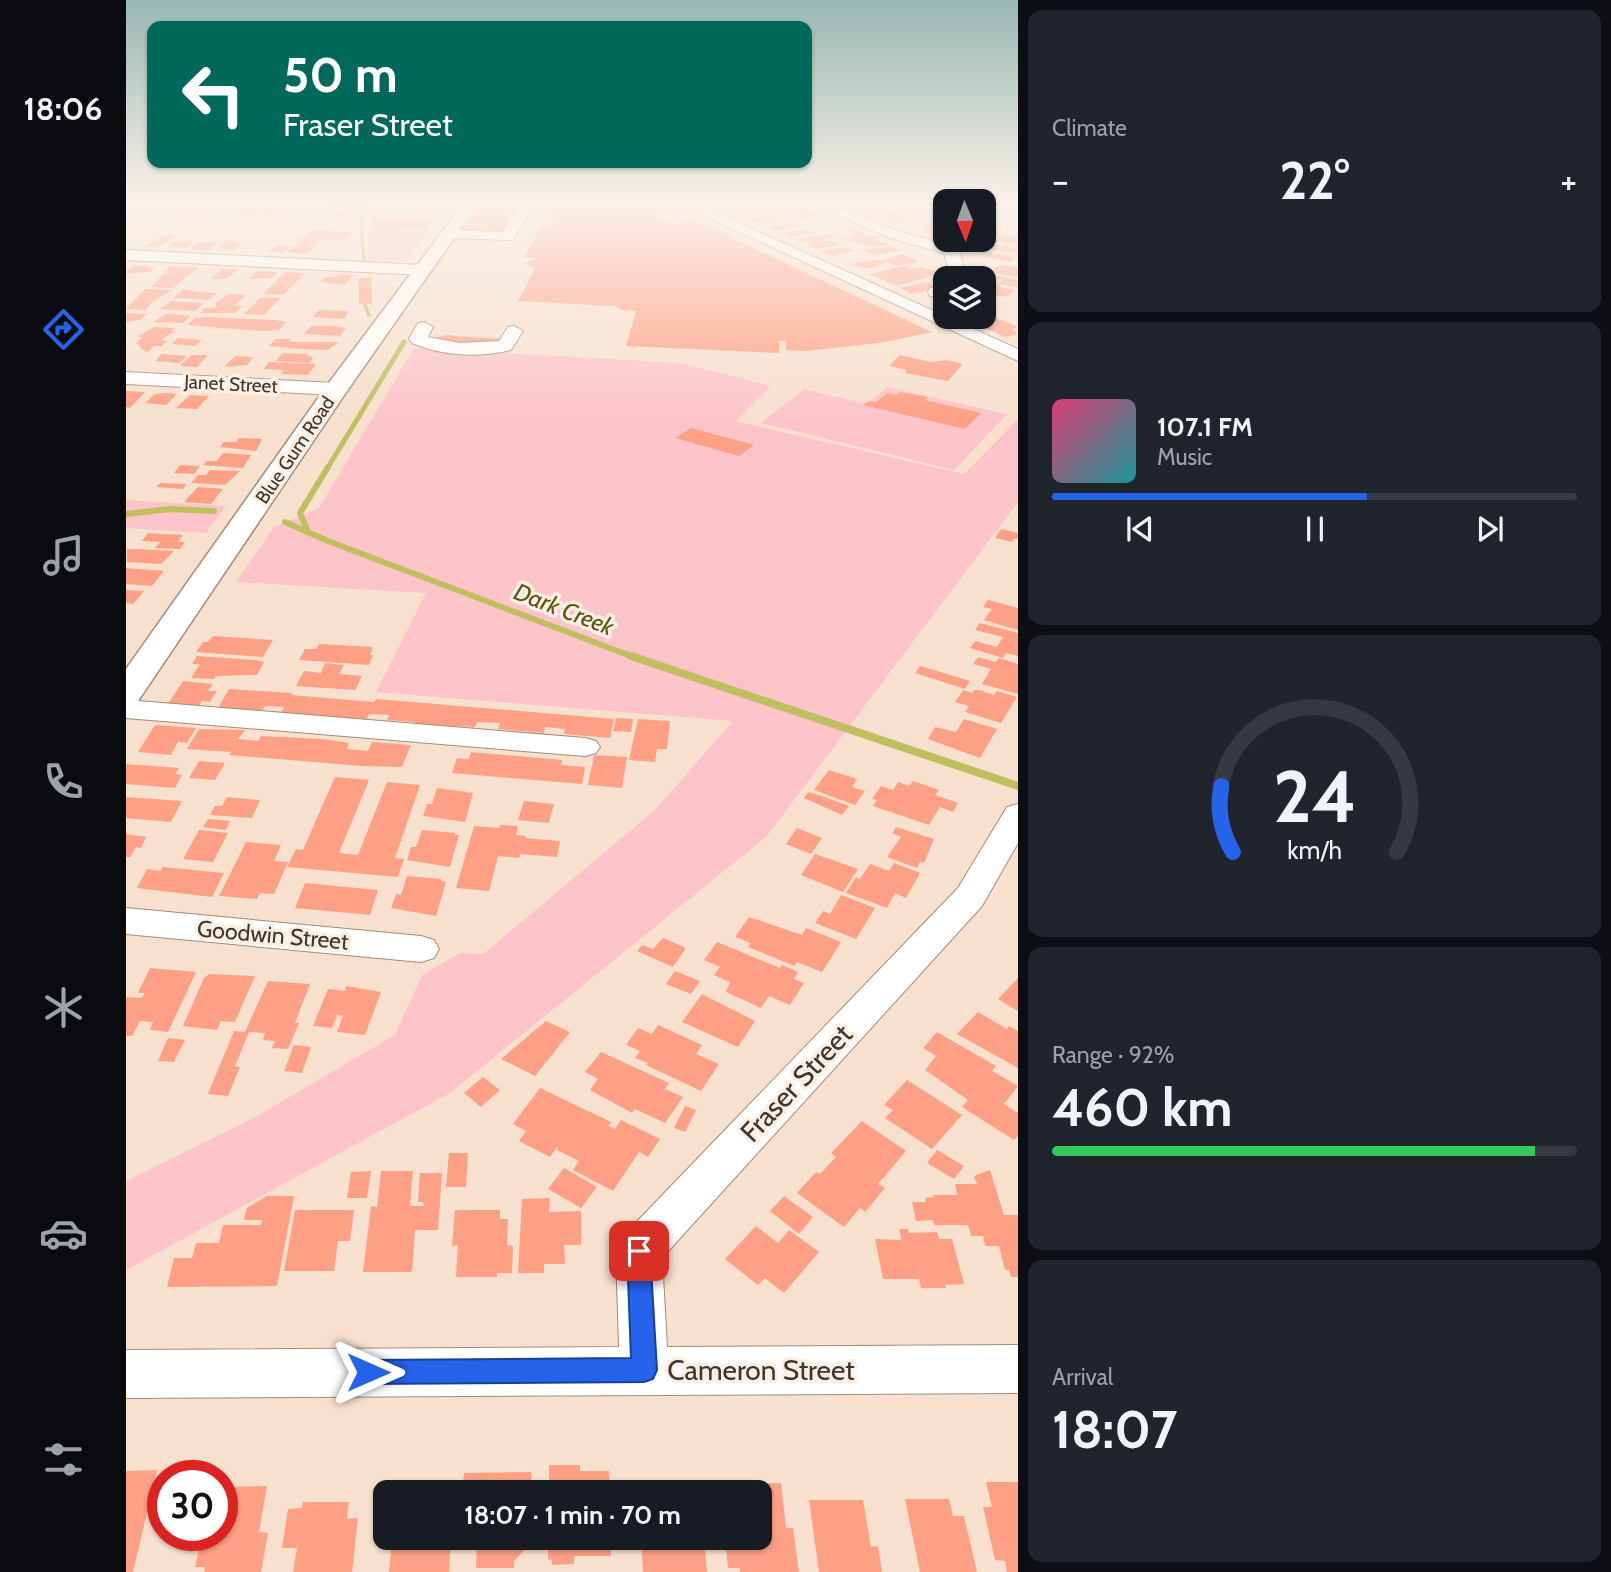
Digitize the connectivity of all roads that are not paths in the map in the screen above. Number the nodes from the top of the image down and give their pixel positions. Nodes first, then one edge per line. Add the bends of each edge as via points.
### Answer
1 (420, 273) edge
2 (836, 273) edge
3 (933, 302) edge
4 (918, 311) junction
5 (425, 327) dead end
6 (514, 331) dead end
7 (1018, 356) edge
8 (126, 378) edge
9 (336, 389) junction
10 (126, 694) edge
11 (126, 709) edge
12 (585, 747) dead end
13 (1018, 814) edge
14 (126, 921) edge
15 (421, 949) dead end
16 (1018, 1368) edge
17 (644, 1370) junction
18 (126, 1374) edge

1 - 9 main road, Blue Gum Road
2 - 4 street
3 - 4 street
4 - 7 street
5 - 6 street via 418,339 430,346 505,346
8 - 9 street, Janet Street
9 - 10 main road, Blue Gum Road
11 - 12 street
13 - 17 street, Fraser Street via 970,897 639,1251
14 - 15 street, Goodwin Street
16 - 17 street, Cameron Street
17 - 18 street, Cameron Street

